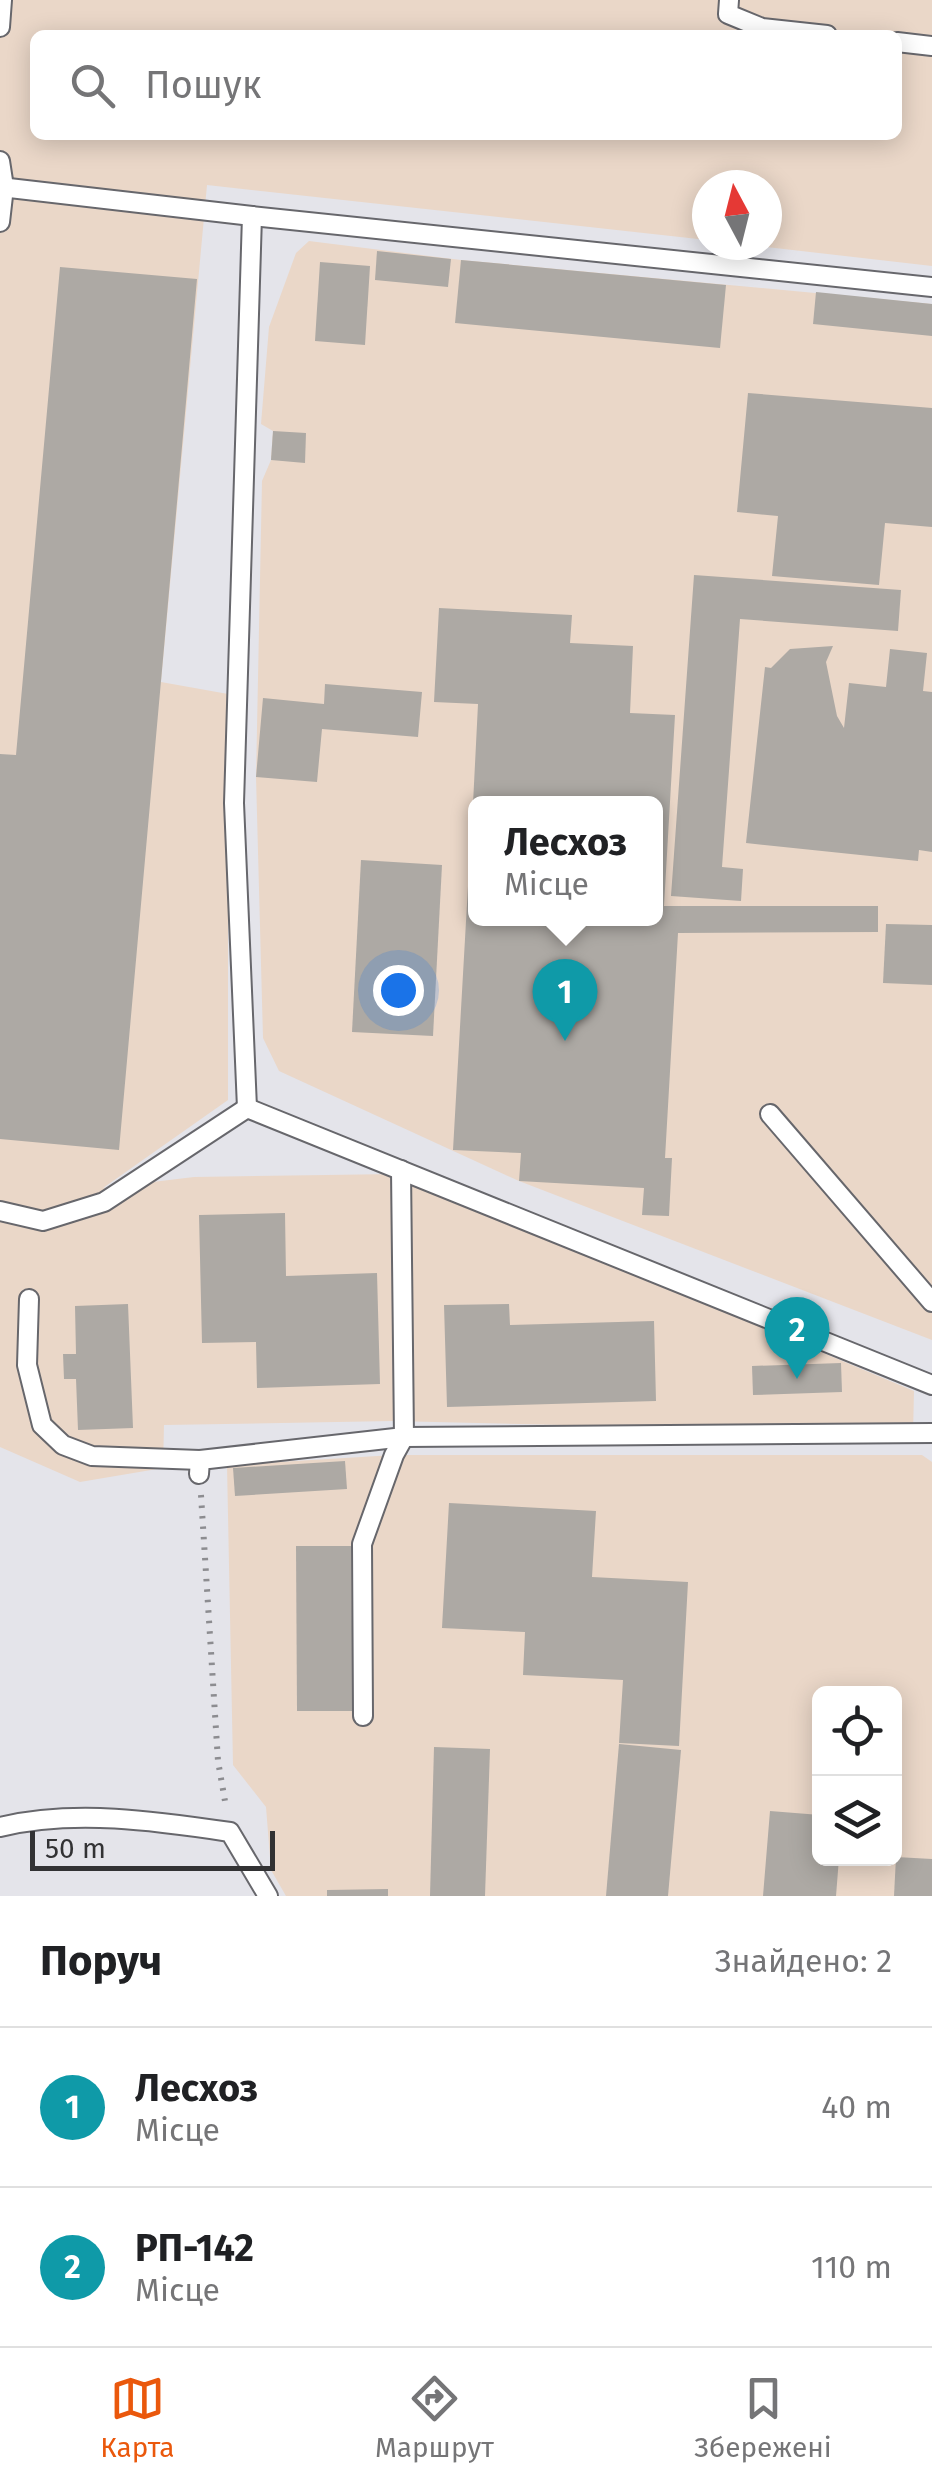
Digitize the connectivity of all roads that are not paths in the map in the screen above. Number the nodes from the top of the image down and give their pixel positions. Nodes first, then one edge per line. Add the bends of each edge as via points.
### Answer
1 (2, 0) edge
2 (729, 0) edge
3 (0, 27) edge
4 (781, 30) edge
5 (902, 43) edge
6 (932, 46) edge
7 (0, 161) edge
8 (2, 187) edge
9 (252, 216) junction
10 (0, 222) edge
11 (932, 287) edge
12 (247, 1108) junction
13 (770, 1114) dead end
14 (401, 1170) junction
15 (0, 1210) edge
16 (29, 1299) dead end
17 (932, 1302) edge
18 (932, 1385) edge
19 (932, 1433) edge
20 (404, 1436) junction
21 (363, 1716) dead end
22 (0, 1827) edge
23 (268, 1896) edge

1 - 3 lane
2 - 4 lane via 728,14
5 - 6 lane
7 - 8 lane
8 - 9 lane
8 - 10 lane
9 - 11 lane
9 - 12 lane via 234,804
12 - 14 lane
12 - 15 lane via 104,1202 42,1221
13 - 17 lane
14 - 18 lane
14 - 20 lane
16 - 20 lane via 26,1365 42,1425 63,1446 92,1456 200,1467
19 - 20 lane
20 - 21 lane via 362,1544
22 - 23 lane via 32,1819 148,1820 230,1832

